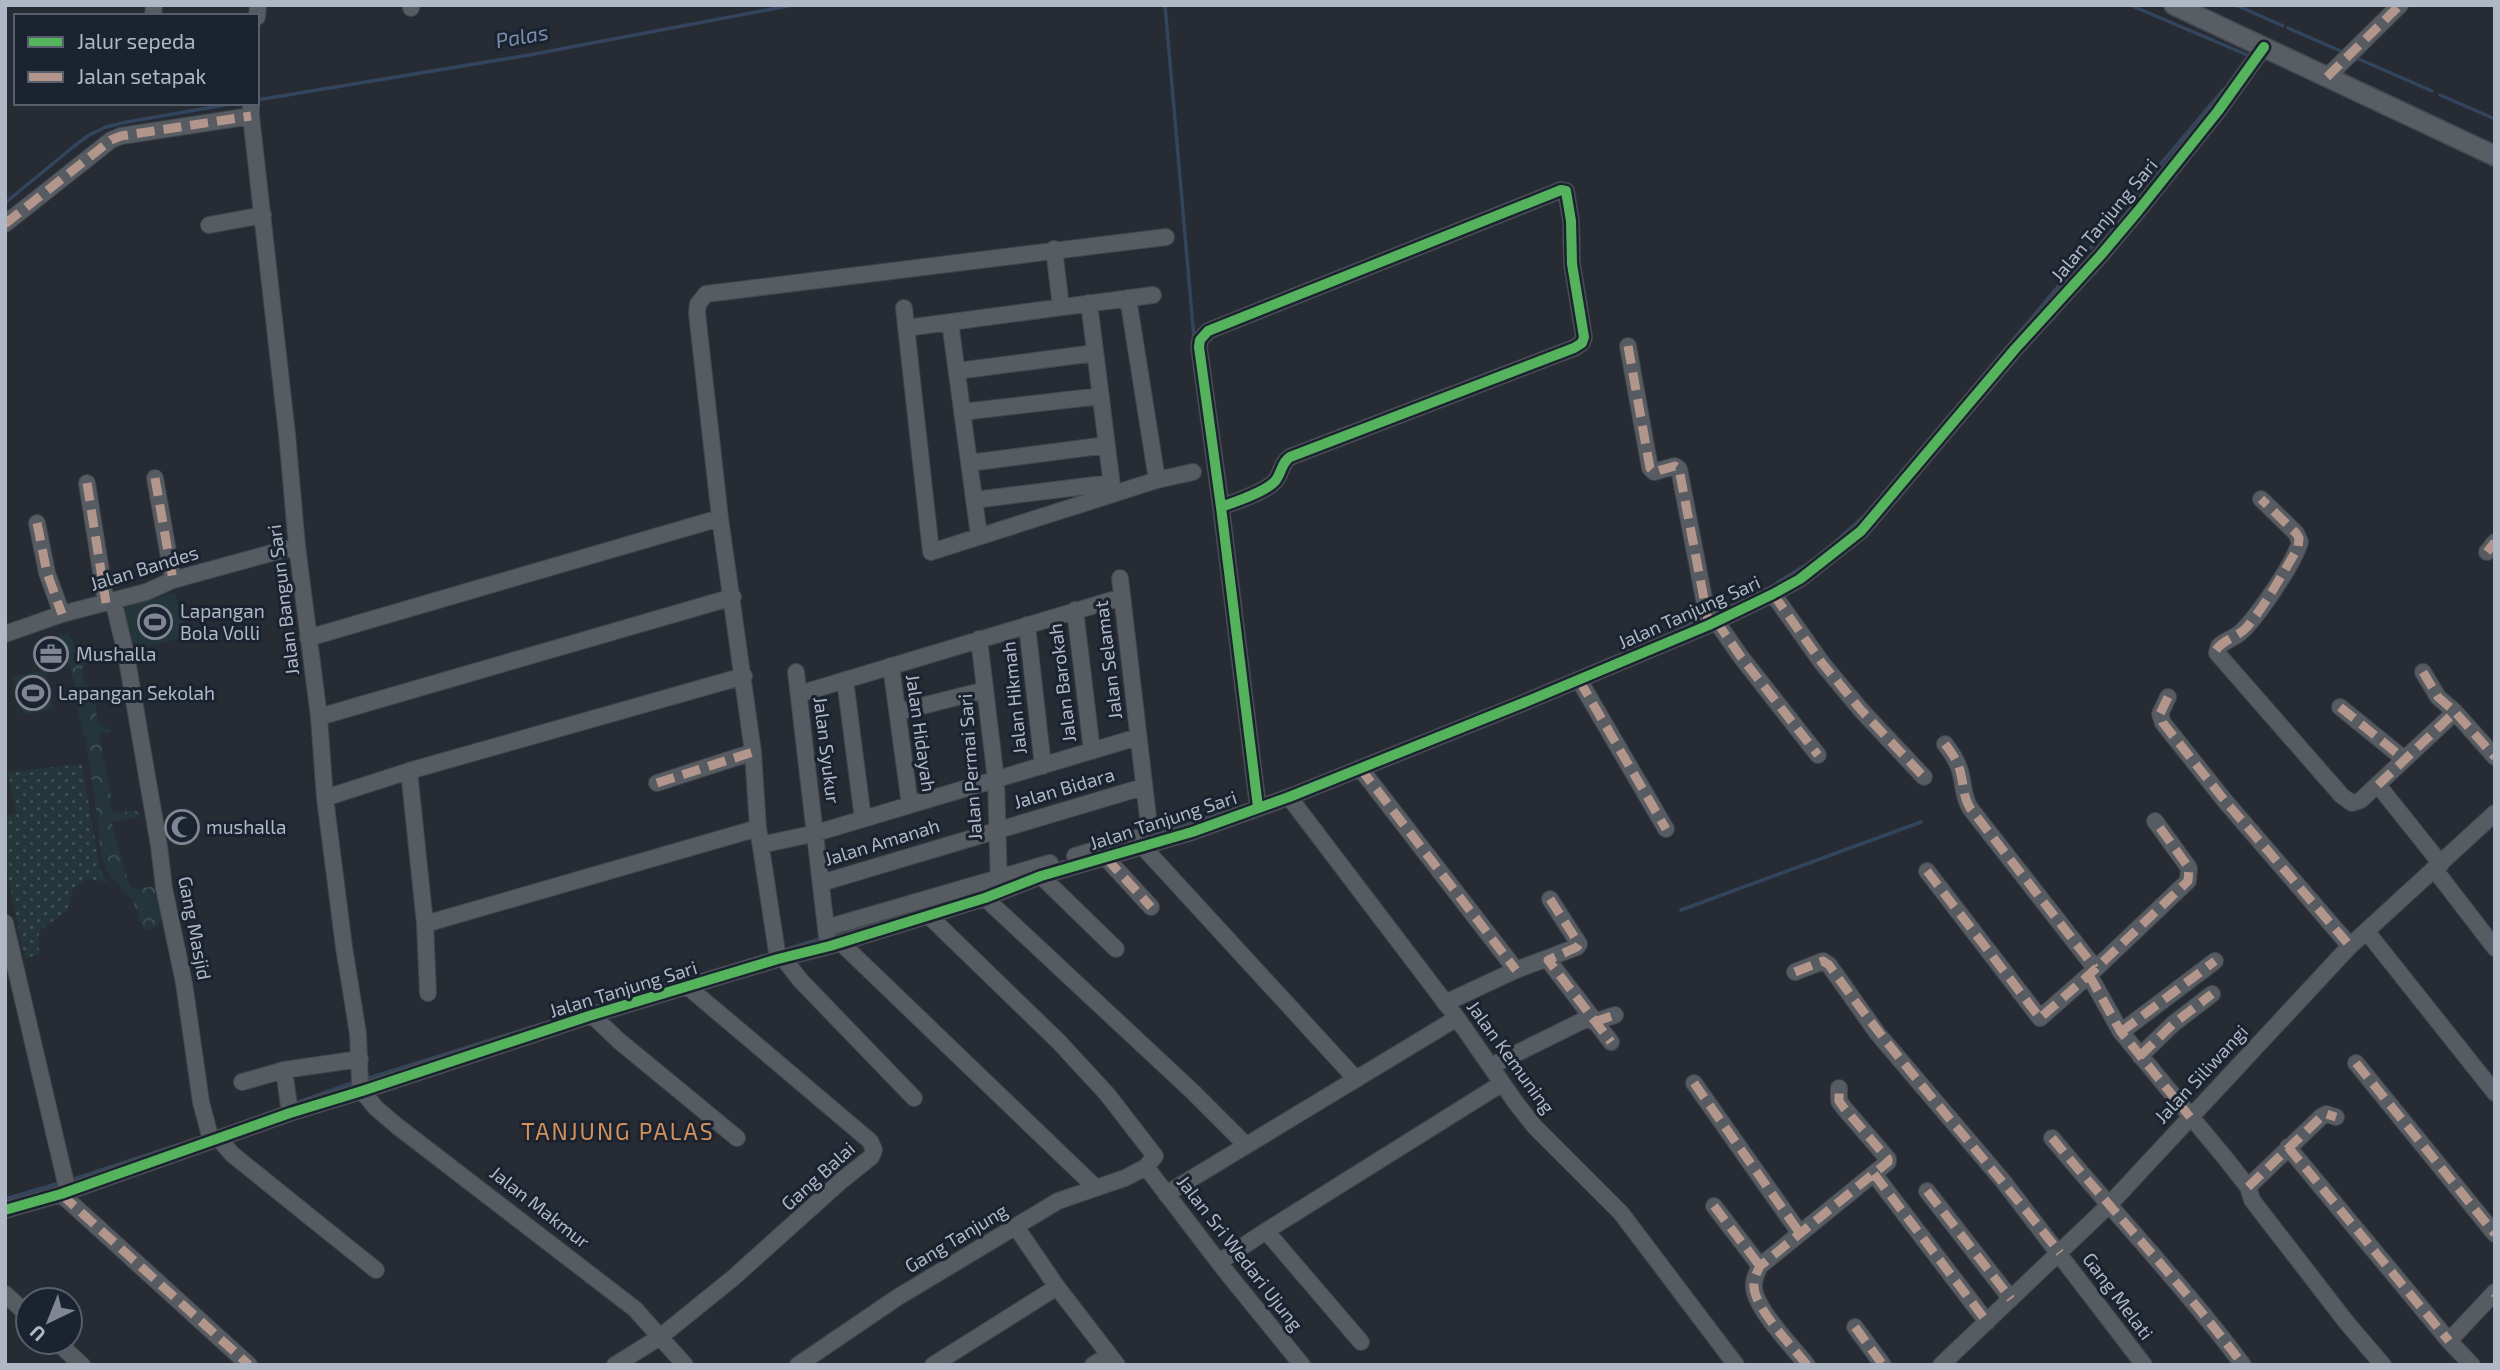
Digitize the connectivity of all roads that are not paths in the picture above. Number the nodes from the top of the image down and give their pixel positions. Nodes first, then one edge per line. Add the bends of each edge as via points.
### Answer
1 (2174, 5) edge
2 (2400, 5) edge
3 (2264, 47) junction
4 (2327, 77) junction
5 (251, 110) edge
6 (2495, 156) edge
7 (263, 215) junction
8 (5, 224) edge
9 (209, 225) dead end
10 (1166, 237) dead end
11 (1054, 249) junction
12 (1153, 295) dead end
13 (1128, 298) junction
14 (1089, 303) junction
15 (1061, 307) junction
16 (904, 308) dead end
17 (950, 322) junction
18 (906, 328) junction
19 (1628, 346) dead end
20 (1095, 353) junction
21 (957, 371) junction
22 (1101, 396) junction
23 (962, 412) junction
24 (1107, 445) junction
25 (969, 463) junction
26 (1193, 472) dead end
27 (155, 478) dead end
28 (1157, 480) junction
29 (87, 483) dead end
30 (1112, 489) junction
31 (2261, 499) dead end
32 (974, 500) junction
33 (1221, 508) junction
34 (720, 518) junction
35 (37, 523) dead end
36 (979, 536) junction
37 (296, 546) junction
38 (1120, 578) dead end
39 (173, 580) junction
40 (1773, 594) junction
41 (733, 597) junction
42 (1122, 597) junction
43 (110, 601) junction
44 (1075, 610) junction
45 (62, 614) junction
46 (1713, 623) junction
47 (1027, 625) junction
48 (5, 634) edge
49 (307, 638) junction
50 (979, 639) junction
51 (891, 666) junction
52 (796, 672) dead end
53 (2423, 672) dead end
54 (744, 676) junction
55 (845, 680) junction
56 (1579, 680) junction
57 (985, 690) junction
58 (799, 694) junction
59 (2168, 697) dead end
60 (2340, 707) dead end
61 (898, 712) junction
62 (2455, 712) junction
63 (320, 717) junction
64 (1138, 737) junction
65 (1945, 744) dead end
66 (1092, 751) junction
67 (753, 752) junction
68 (1818, 755) dead end
69 (2495, 757) edge
70 (2404, 759) junction
71 (1043, 766) junction
72 (1360, 768) junction
73 (409, 771) junction
74 (1924, 777) dead end
75 (996, 780) junction
76 (657, 783) dead end
77 (2378, 785) junction
78 (1143, 787) junction
79 (1289, 797) junction
80 (325, 798) junction
81 (1258, 803) junction
82 (910, 805) junction
83 (2495, 813) edge
84 (863, 819) junction
85 (2155, 821) dead end
86 (1149, 826) dead end
87 (758, 828) junction
88 (997, 829) junction
89 (1666, 830) dead end
90 (817, 833) junction
91 (1140, 843) junction
92 (761, 845) junction
93 (1109, 853) junction
94 (2438, 867) junction
95 (1927, 871) dead end
96 (1041, 876) junction
97 (821, 883) junction
98 (996, 887) junction
99 (1550, 899) dead end
100 (1152, 907) dead end
101 (929, 916) junction
102 (5, 923) edge
103 (425, 925) junction
104 (2367, 932) junction
105 (830, 938) junction
106 (2350, 946) junction
107 (2495, 948) edge
108 (1116, 949) dead end
109 (781, 958) junction
110 (1548, 960) junction
111 (2215, 961) dead end
112 (1516, 970) junction
113 (1795, 972) dead end
114 (2092, 972) junction
115 (688, 987) junction
116 (428, 993) dead end
117 (2212, 994) dead end
118 (1445, 1003) junction
119 (592, 1015) junction
120 (1615, 1015) dead end
121 (1457, 1018) junction
122 (1592, 1019) junction
123 (2121, 1032) junction
124 (1611, 1042) dead end
125 (2140, 1056) junction
126 (360, 1059) junction
127 (2356, 1063) dead end
128 (1491, 1066) junction
129 (285, 1070) junction
130 (1356, 1079) junction
131 (242, 1082) dead end
132 (1694, 1083) dead end
133 (360, 1084) junction
134 (1501, 1084) junction
135 (1839, 1088) dead end
136 (2495, 1093) edge
137 (914, 1098) dead end
138 (289, 1108) junction
139 (2190, 1117) junction
140 (2336, 1117) dead end
141 (737, 1138) dead end
142 (2052, 1138) dead end
143 (214, 1139) junction
144 (1246, 1145) junction
145 (2288, 1147) junction
146 (1146, 1167) junction
147 (1874, 1174) junction
148 (1095, 1187) junction
149 (2248, 1187) junction
150 (66, 1189) junction
151 (1927, 1191) dead end
152 (1166, 1194) junction
153 (1714, 1206) dead end
154 (2108, 1206) junction
155 (5, 1210) edge
156 (1016, 1227) junction
157 (1266, 1231) junction
158 (1799, 1232) junction
159 (2495, 1234) edge
160 (2060, 1253) junction
161 (1219, 1262) junction
162 (1760, 1266) junction
163 (376, 1270) dead end
164 (1057, 1287) junction
165 (2494, 1293) edge
166 (2011, 1298) junction
167 (1987, 1322) junction
168 (1855, 1327) dead end
169 (660, 1337) junction
170 (2449, 1341) junction
171 (1360, 1342) dead end
172 (1113, 1360) edge
173 (801, 1364) edge
174 (249, 1365) edge
175 (615, 1365) edge
176 (685, 1365) edge
177 (933, 1365) edge
178 (1093, 1365) edge
179 (1302, 1365) edge
180 (1736, 1365) edge
181 (1807, 1365) edge
182 (1883, 1365) edge
183 (1941, 1365) edge
184 (2144, 1365) edge
185 (2243, 1365) edge
186 (2383, 1365) edge
187 (2472, 1365) edge

1 - 3 main road
2 - 4 street
3 - 4 main road
3 - 40 street, Jalan Tanjung Sari via 2130,220 1861,531 1800,579
4 - 6 main road
5 - 7 street, Jalan Bangun Sari
5 - 8 street via 111,140
7 - 9 street
7 - 37 street, Jalan Bangun Sari
10 - 11 street
11 - 15 street
11 - 34 street via 706,294 697,313
12 - 13 street
13 - 14 street
13 - 28 street
14 - 15 street
14 - 20 street
15 - 17 street
16 - 18 street
17 - 18 street
17 - 21 street
18 - 36 street via 930,552
19 - 46 street via 1650,468 1654,472 1679,469
20 - 21 street
20 - 22 street
21 - 23 street
22 - 23 street
22 - 24 street
23 - 25 street
24 - 25 street
24 - 30 street
25 - 32 street
26 - 28 street
27 - 39 street
28 - 30 street
29 - 43 street, Gang Masjid
30 - 32 street
30 - 36 street
31 - 77 street via 2296,533 2298,548 2253,619 2237,636 2218,646 2217,653 2348,801 2357,803
32 - 36 street
33 - 33 street via 1199,347 1203,335 1379,261 1566,191 1582,343 1290,457 1270,486
33 - 81 street
34 - 41 street
34 - 49 street
35 - 45 street via 47,573
37 - 39 street, Jalan Bandes
37 - 49 street, Jalan Bangun Sari
38 - 42 street, Jalan Selamat
39 - 43 street, Jalan Bandes
40 - 46 street, Jalan Tanjung Sari
40 - 74 street via 1822,663
41 - 54 street
41 - 63 street
42 - 44 street
42 - 64 street, Jalan Selamat
43 - 45 street, Jalan Bandes
43 - 143 street, Gang Masjid via 126,654 201,1102
44 - 47 street
44 - 66 street, Jalan Barokah
45 - 48 street, Jalan Bandes
46 - 56 street, Jalan Tanjung Sari
46 - 68 street
47 - 50 street
47 - 71 street, Jalan Hikmah
49 - 63 street, Jalan Bangun Sari
50 - 51 street
50 - 57 street, Jalan Permai Sari
51 - 55 street
51 - 61 street, Jalan Hidayah
52 - 58 street, Jalan Syukur
53 - 62 street via 2438,697
54 - 67 street
54 - 73 street
55 - 58 street
55 - 84 street
56 - 72 street, Jalan Tanjung Sari
56 - 89 street
57 - 61 street
57 - 75 street, Jalan Permai Sari
58 - 90 street, Jalan Syukur
59 - 106 street via 2160,714 2162,723
60 - 70 street
61 - 82 street, Jalan Hidayah
62 - 69 street
62 - 70 street
63 - 80 street, Jalan Bangun Sari
64 - 66 street
64 - 78 street, Jalan Selamat
65 - 114 street via 1962,776 1963,796
66 - 71 street
67 - 76 street
67 - 87 street
70 - 77 street
71 - 75 street
72 - 79 street, Jalan Tanjung Sari
72 - 112 street
73 - 80 street
73 - 103 street
75 - 82 street
75 - 88 street, Jalan Permai Sari
77 - 94 street
78 - 86 street, Jalan Selamat
78 - 88 street, Jalan Bidara
79 - 81 street, Jalan Tanjung Sari
79 - 118 street, Jalan Kemuning
80 - 126 street, Jalan Bangun Sari
81 - 91 street, Jalan Tanjung Sari
82 - 84 street
83 - 94 street, Jalan Siliwangi
84 - 90 street
85 - 114 street via 2189,868 2188,881
87 - 92 street
87 - 103 street
88 - 97 street, Jalan Amanah
88 - 98 street, Jalan Permai Sari
90 - 92 street
90 - 97 street, Jalan Syukur
91 - 93 street, Jalan Tanjung Sari
91 - 130 street
92 - 109 street
93 - 96 street, Jalan Tanjung Sari
93 - 98 street
93 - 100 street
94 - 104 street, Jalan Siliwangi
94 - 107 street
95 - 114 street via 2040,1017
96 - 98 street, Jalan Tanjung Sari
96 - 108 street
97 - 105 street, Jalan Syukur
98 - 101 street, Jalan Tanjung Sari
98 - 105 street
98 - 144 street
99 - 110 street via 1579,944
101 - 105 street, Jalan Tanjung Sari
101 - 146 street via 1107,1094 1154,1156
102 - 150 street
103 - 116 street
104 - 106 street, Jalan Siliwangi
104 - 136 street
105 - 109 street, Jalan Tanjung Sari
105 - 148 street
106 - 139 street, Jalan Siliwangi
109 - 115 street, Jalan Tanjung Sari
109 - 137 street
110 - 112 street
110 - 122 street
111 - 123 street
112 - 118 street
113 - 160 street, Gang Melati via 1817,962 1829,965 1878,1034
114 - 123 street
115 - 119 street, Jalan Tanjung Sari
115 - 169 street, Gang Balai via 870,1141 874,1150
117 - 125 street
118 - 121 street, Jalan Kemuning
119 - 133 street, Jalan Tanjung Sari
119 - 141 street
120 - 122 street
121 - 128 street, Jalan Kemuning
121 - 130 street
122 - 124 street
122 - 128 street
123 - 125 street
125 - 139 street
126 - 129 street
126 - 133 street, Jalan Bangun Sari
127 - 159 street
128 - 134 street, Jalan Kemuning
129 - 131 street
129 - 138 street
130 - 144 street
132 - 158 street
133 - 138 street, Jalan Tanjung Sari
133 - 169 street, Jalan Makmur via 376,1108 397,1126 627,1302
134 - 157 street
134 - 180 street, Jalan Kemuning via 1535,1127 1621,1213
135 - 147 street via 1839,1101 1888,1159
138 - 143 street, Jalan Tanjung Sari
139 - 149 street
139 - 154 street, Jalan Siliwangi
140 - 145 street via 2321,1117
142 - 154 street
143 - 150 street, Jalan Tanjung Sari
143 - 163 street
144 - 152 street
145 - 149 street
145 - 170 street
146 - 148 street, Gang Tanjung
146 - 152 street, Jalan Sri Wedari Ujung
147 - 158 street
147 - 167 street
148 - 156 street, Gang Tanjung via 1058,1201
149 - 186 street via 2252,1200
150 - 155 street, Jalan Tanjung Sari
150 - 174 street
151 - 166 street
152 - 161 street, Jalan Sri Wedari Ujung
153 - 162 street
154 - 160 street, Jalan Siliwangi
154 - 185 street
156 - 164 street
156 - 173 street, Gang Tanjung via 898,1297
157 - 161 street
157 - 171 street
158 - 162 street
160 - 166 street, Jalan Siliwangi
160 - 184 street, Gang Melati
161 - 179 street, Jalan Sri Wedari Ujung
162 - 181 street via 1754,1282 1756,1296
164 - 172 street
164 - 177 street
165 - 170 street
166 - 167 street, Jalan Siliwangi
167 - 183 street, Jalan Siliwangi
168 - 182 street
169 - 175 street
169 - 176 street, Jalan Makmur
170 - 187 street
172 - 178 street

